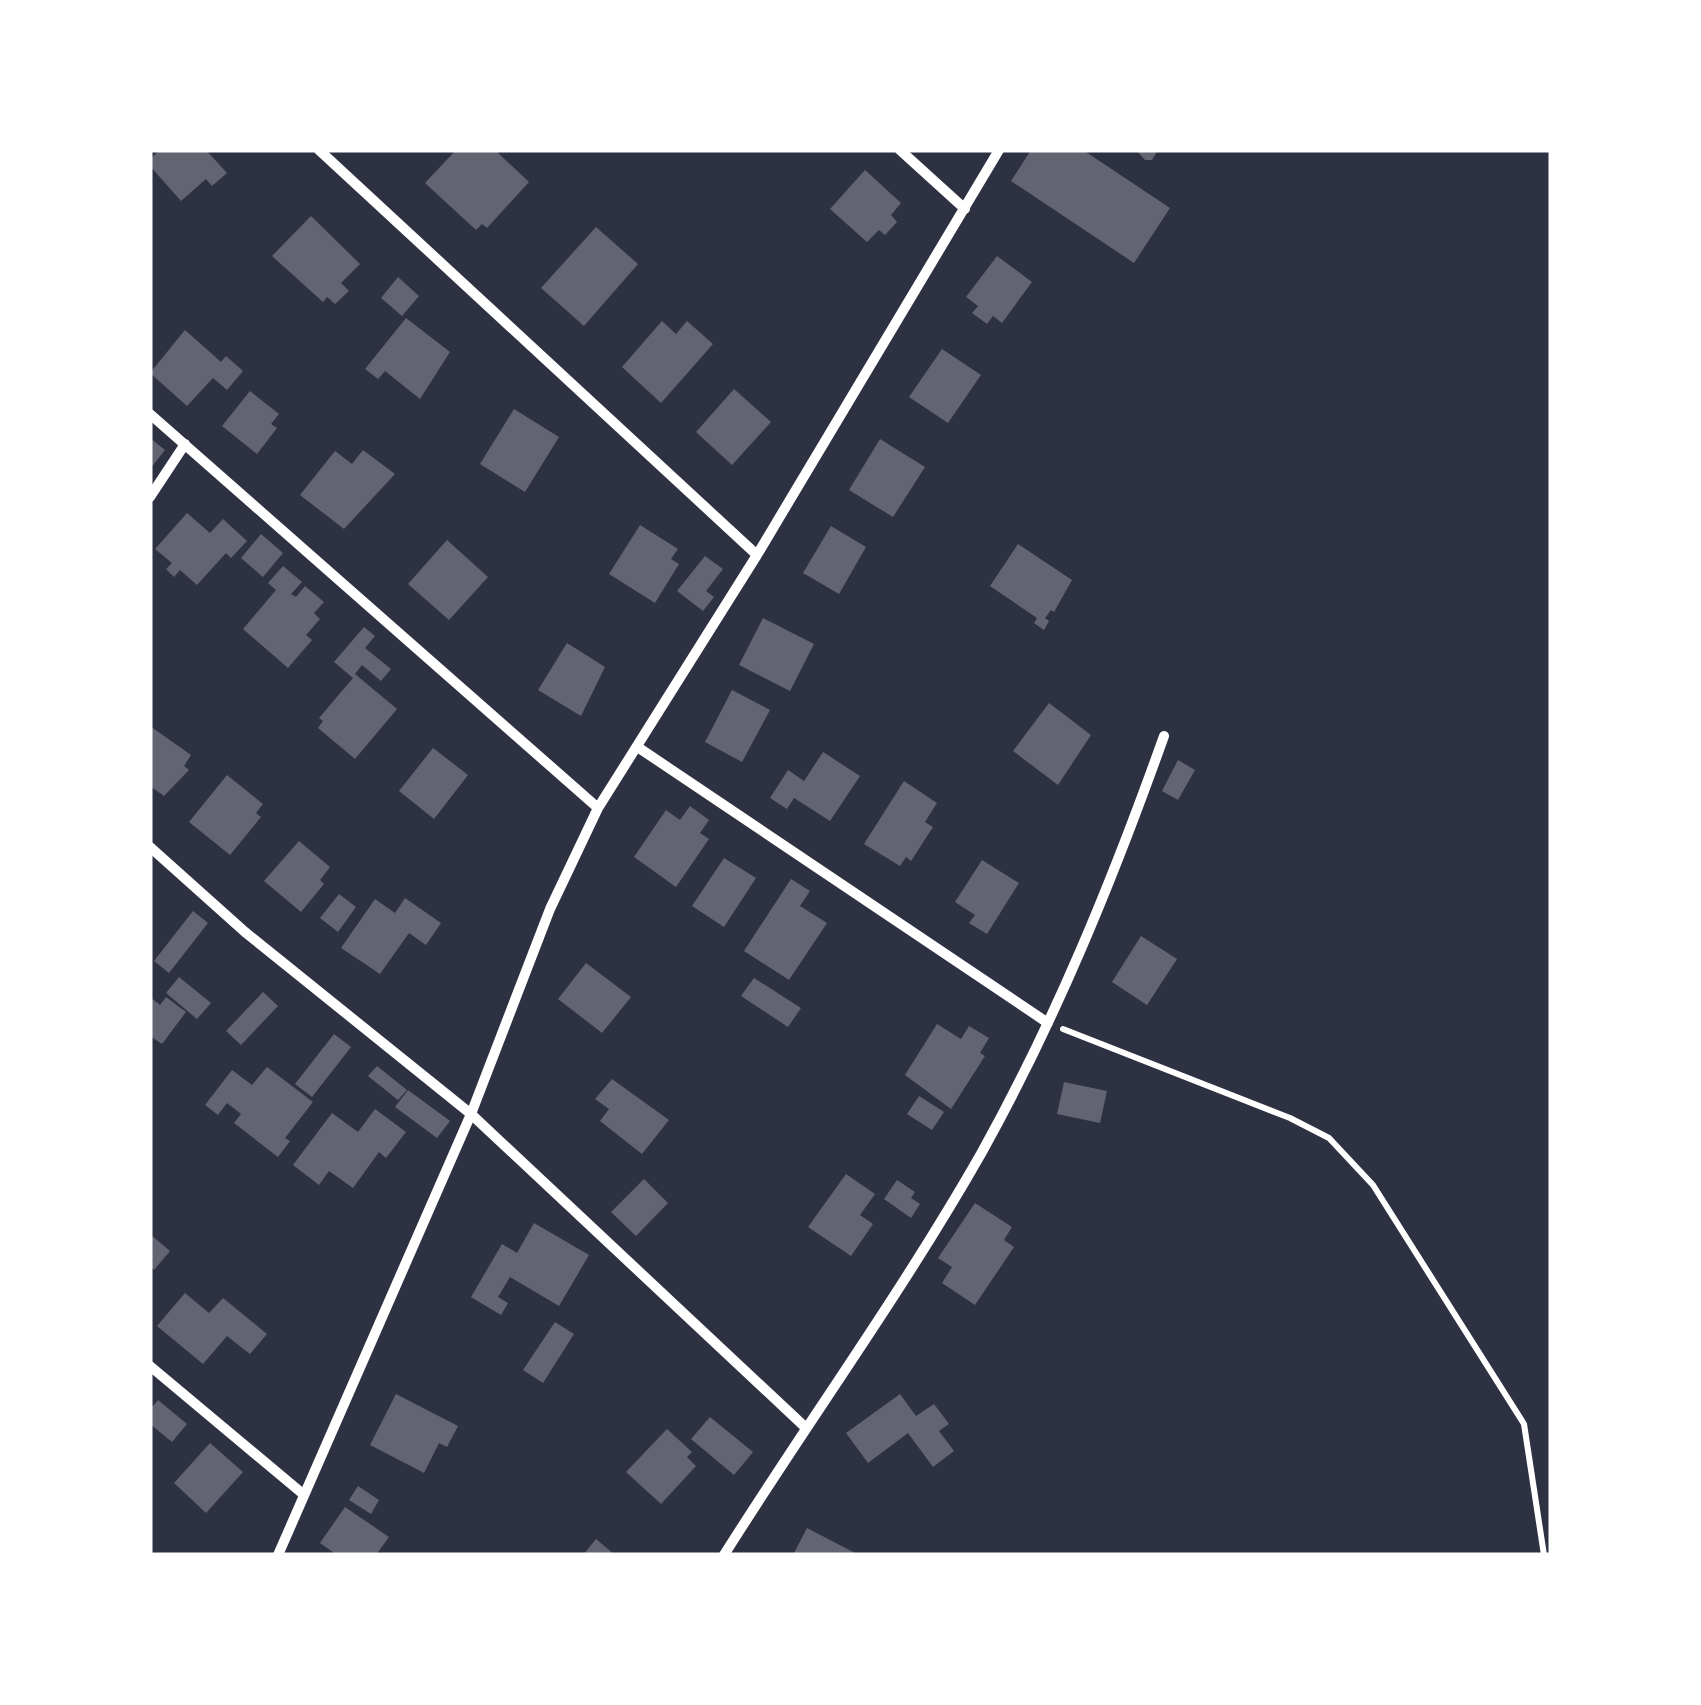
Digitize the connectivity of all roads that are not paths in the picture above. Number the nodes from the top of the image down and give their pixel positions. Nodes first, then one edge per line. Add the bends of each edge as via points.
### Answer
1 (319, 150) edge
2 (900, 150) edge
3 (998, 150) edge
4 (965, 209) junction
5 (150, 414) edge
6 (185, 444) junction
7 (150, 497) edge
8 (757, 555) junction
9 (1164, 736) dead end
10 (639, 748) junction
11 (598, 808) junction
12 (150, 847) edge
13 (1048, 1023) junction
14 (470, 1114) junction
15 (150, 1366) edge
16 (805, 1426) junction
17 (303, 1494) junction
18 (278, 1555) edge
19 (724, 1555) edge

1 - 8 street
2 - 4 street
3 - 4 street
4 - 8 street
5 - 6 street
6 - 7 street
6 - 11 street
8 - 10 street
9 - 13 street via 1111,884
10 - 11 street
10 - 13 street
11 - 14 street via 550,908
12 - 14 street
13 - 16 street via 942,1220
14 - 16 street
14 - 17 street
15 - 17 street
16 - 19 street
17 - 18 street

